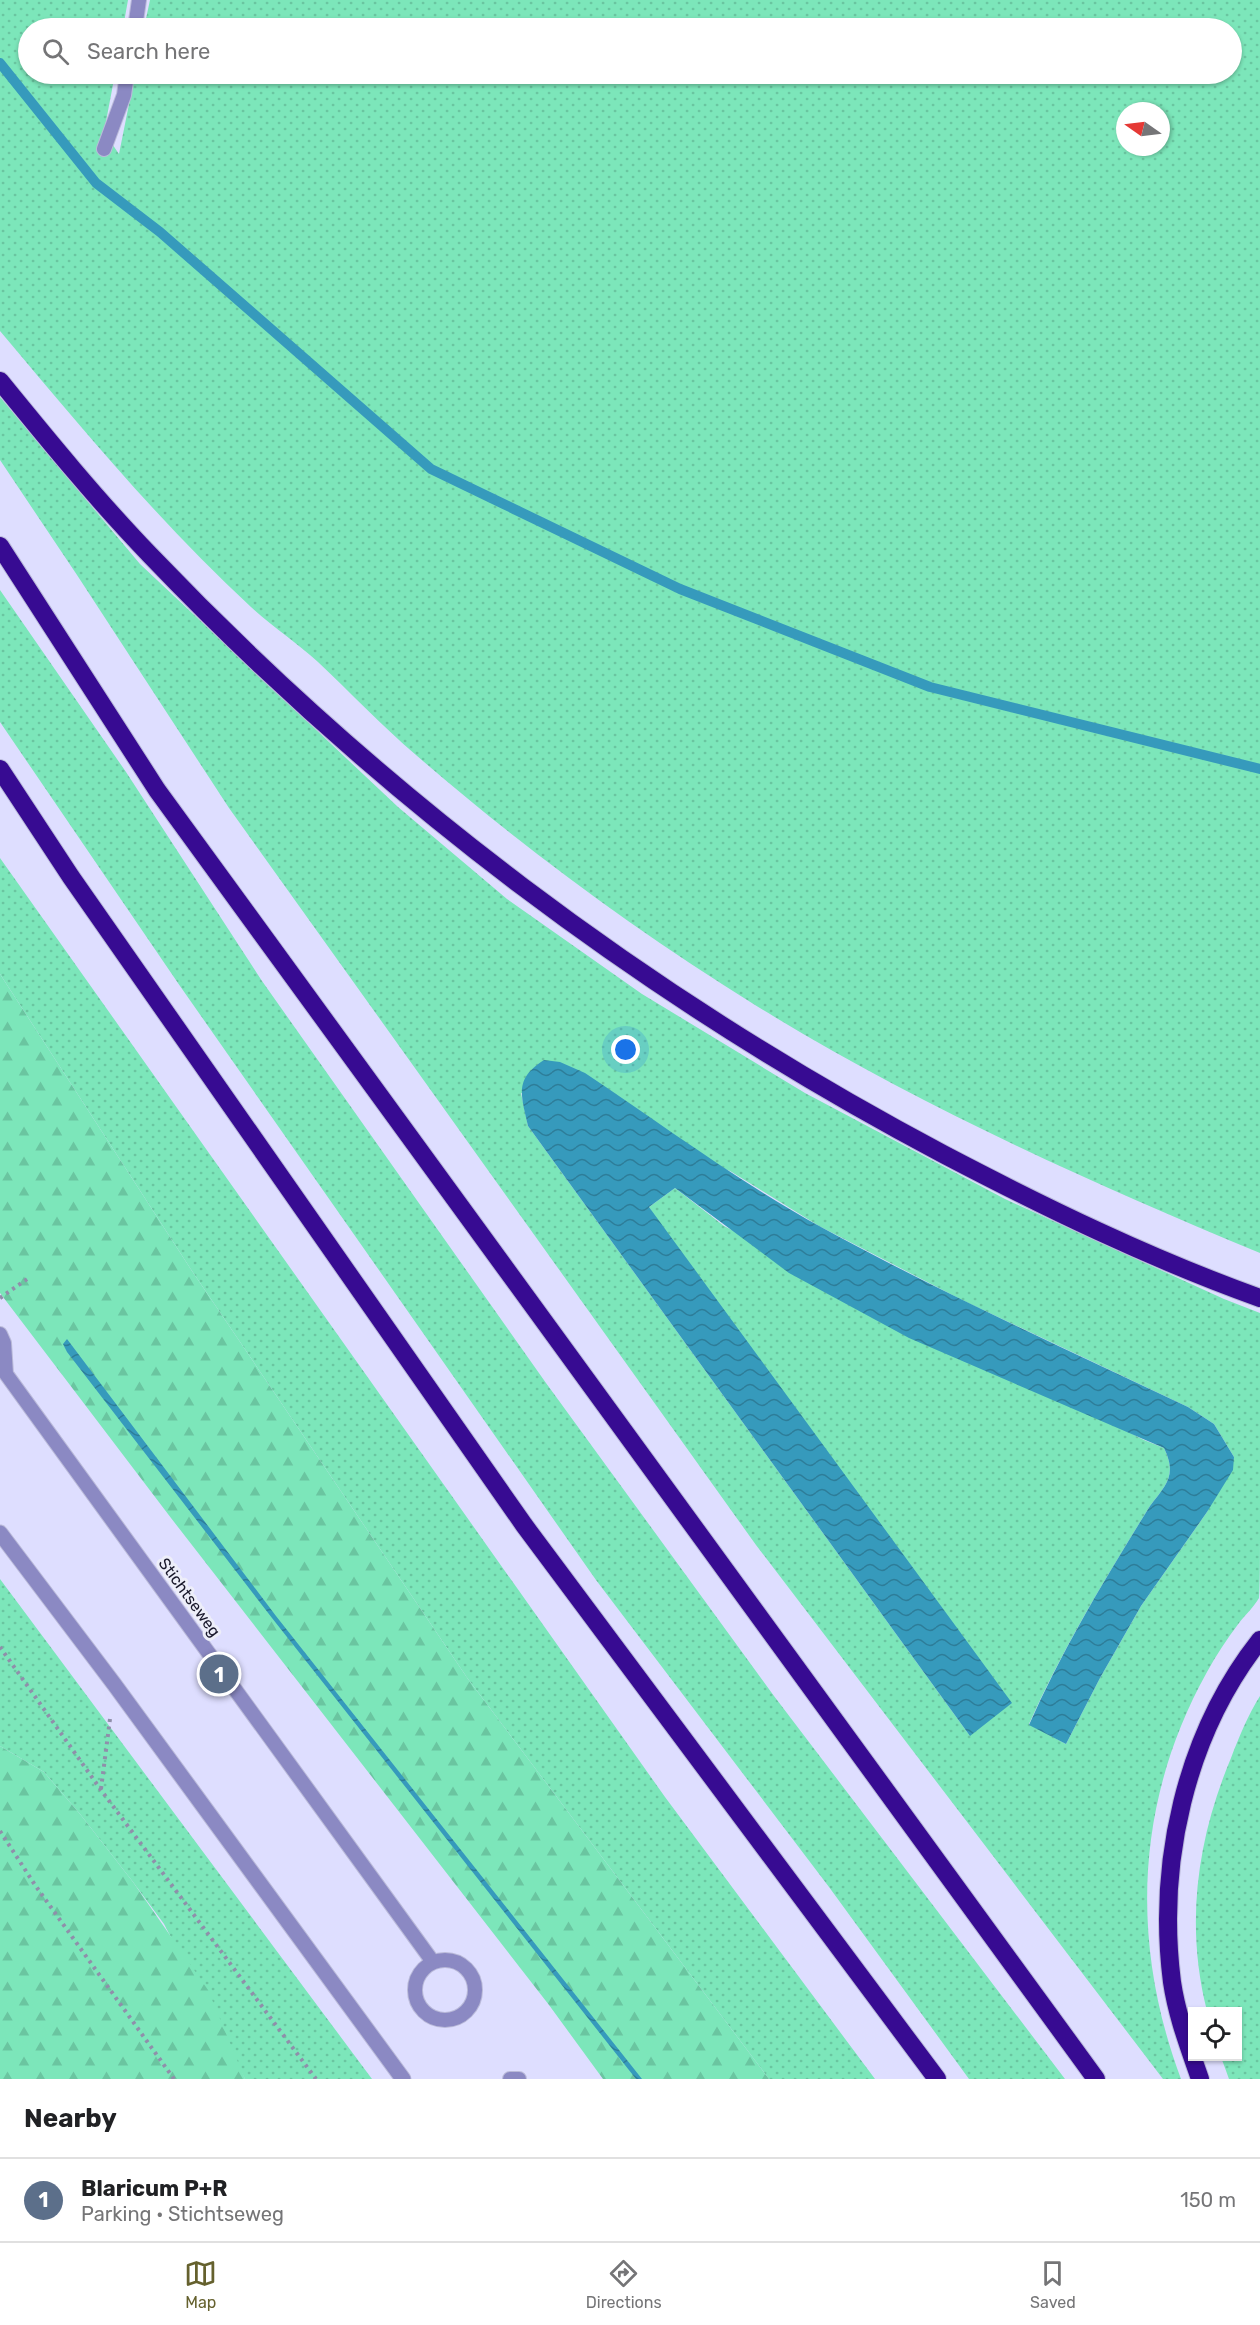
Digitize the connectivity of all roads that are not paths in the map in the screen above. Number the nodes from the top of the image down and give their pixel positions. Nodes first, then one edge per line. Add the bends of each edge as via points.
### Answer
1 (139, 0) edge
2 (136, 18) edge
3 (126, 84) edge
4 (104, 149) dead end
5 (0, 381) edge
6 (0, 546) edge
7 (0, 769) edge
8 (1260, 1298) edge
9 (0, 1334) edge
10 (0, 1533) edge
11 (1260, 1640) edge
12 (433, 1962) junction
13 (403, 2079) edge
14 (510, 2079) edge
15 (519, 2079) edge
16 (937, 2079) edge
17 (1096, 2079) edge
18 (1200, 2079) edge

1 - 2 lane
3 - 4 lane
5 - 8 highway via 139,543 209,616 432,816 551,910 709,1018 899,1131 1084,1224
6 - 17 highway via 158,790
7 - 16 highway via 71,877 524,1525
9 - 12 lane, Stichtseweg via 6,1374
10 - 13 street
11 - 18 highway via 1224,1694 1204,1740 1185,1790 1173,1846 1167,1930 1172,1984
12 - 12 lane via 422,1969 416,1981 418,2006 437,2020 460,2017 474,1999 473,1976 455,1961
14 - 15 lane

